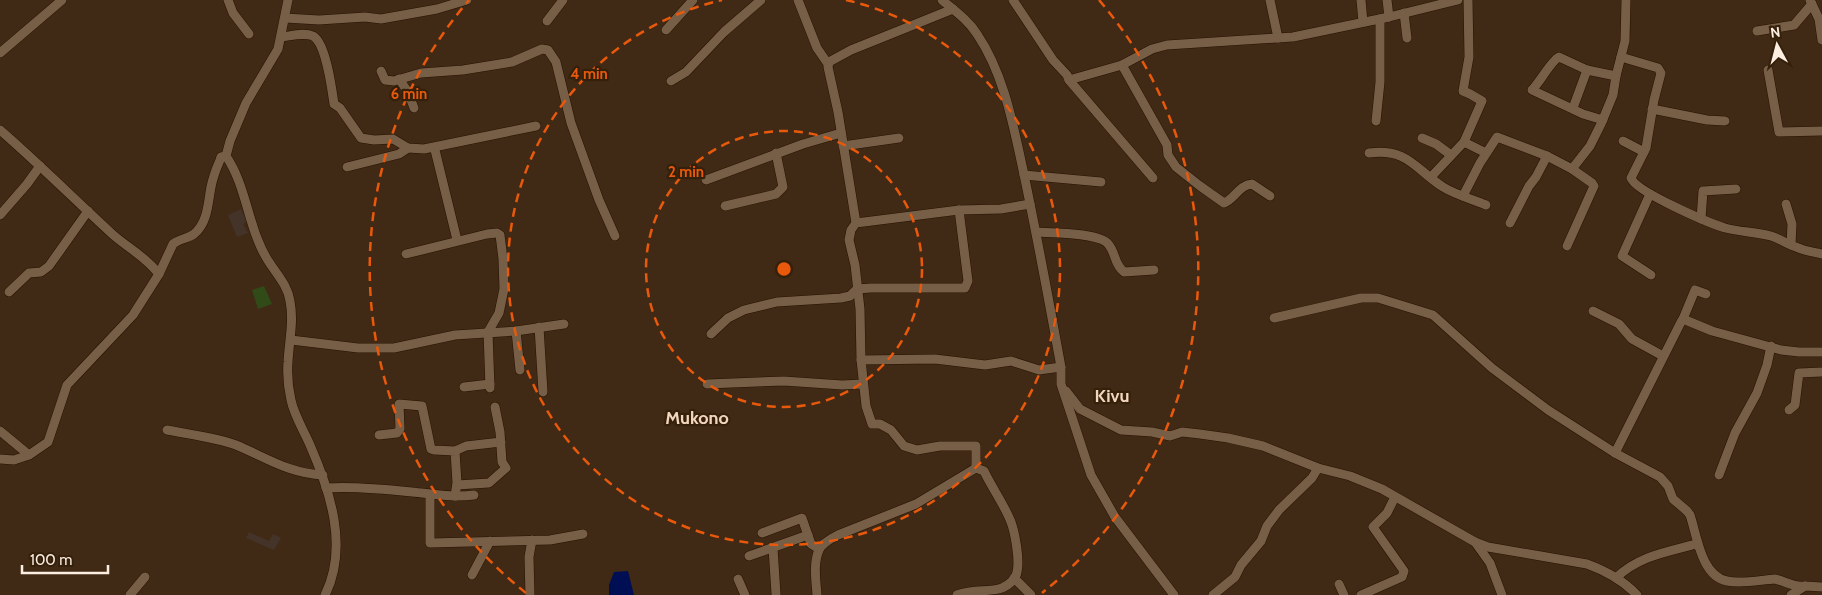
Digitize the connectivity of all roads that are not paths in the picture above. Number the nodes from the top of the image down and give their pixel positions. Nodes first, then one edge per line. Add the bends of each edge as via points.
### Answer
1 (62, 0) edge
2 (228, 0) edge
3 (288, 0) edge
4 (467, 0) edge
5 (563, 0) edge
6 (693, 0) edge
7 (762, 0) edge
8 (798, 0) edge
9 (942, 0) edge
10 (1012, 0) edge
11 (1270, 0) edge
12 (1361, 0) edge
13 (1387, 0) edge
14 (1458, 0) edge
15 (1468, 0) edge
16 (1626, 0) edge
17 (1811, 2) edge
18 (953, 9) junction
19 (1404, 13) junction
20 (285, 18) junction
21 (1384, 18) junction
22 (547, 21) dead end
23 (1363, 22) junction
24 (666, 30) dead end
25 (1757, 31) dead end
26 (249, 34) dead end
27 (281, 37) junction
28 (1278, 38) junction
29 (1407, 38) dead end
30 (1822, 40) edge
31 (0, 53) edge
32 (1621, 57) junction
33 (828, 64) junction
34 (1122, 65) junction
35 (1587, 70) junction
36 (1768, 70) dead end
37 (381, 71) dead end
38 (1616, 76) junction
39 (399, 79) junction
40 (1069, 80) junction
41 (671, 81) dead end
42 (414, 108) dead end
43 (1573, 108) junction
44 (1652, 109) junction
45 (1603, 120) junction
46 (1376, 121) dead end
47 (1725, 121) dead end
48 (536, 126) dead end
49 (0, 130) edge
50 (1822, 132) edge
51 (841, 133) junction
52 (899, 138) dead end
53 (1422, 138) dead end
54 (1464, 142) junction
55 (1623, 142) dead end
56 (843, 146) junction
57 (408, 148) junction
58 (432, 148) junction
59 (1644, 152) junction
60 (1369, 153) dead end
61 (1486, 153) junction
62 (776, 154) junction
63 (1451, 155) junction
64 (226, 156) junction
65 (1547, 156) junction
66 (40, 166) junction
67 (347, 167) dead end
68 (1572, 168) junction
69 (1024, 175) junction
70 (1153, 178) dead end
71 (1432, 178) junction
72 (706, 180) dead end
73 (1101, 182) dead end
74 (1736, 189) dead end
75 (1650, 194) junction
76 (1270, 196) dead end
77 (1463, 196) junction
78 (1030, 204) junction
79 (1786, 204) dead end
80 (1486, 205) dead end
81 (725, 206) dead end
82 (959, 210) junction
83 (88, 211) junction
84 (0, 215) edge
85 (1701, 219) junction
86 (1510, 222) dead end
87 (856, 223) junction
88 (1036, 232) junction
89 (615, 236) dead end
90 (457, 240) junction
91 (1791, 245) junction
92 (1567, 246) dead end
93 (406, 254) dead end
94 (1822, 254) edge
95 (1154, 270) dead end
96 (159, 274) junction
97 (1651, 274) dead end
98 (857, 289) junction
99 (9, 292) dead end
100 (1706, 294) dead end
101 (1593, 311) dead end
102 (1274, 318) dead end
103 (1684, 320) junction
104 (564, 324) dead end
105 (540, 327) junction
106 (516, 331) junction
107 (488, 332) junction
108 (711, 334) dead end
109 (291, 340) junction
110 (1771, 346) junction
111 (1822, 352) edge
112 (1663, 356) junction
113 (862, 360) junction
114 (1061, 367) junction
115 (520, 370) dead end
116 (1822, 372) edge
117 (707, 384) dead end
118 (863, 384) junction
119 (1061, 384) junction
120 (464, 387) dead end
121 (543, 392) dead end
122 (495, 407) dead end
123 (1789, 410) dead end
124 (167, 430) dead end
125 (0, 431) edge
126 (379, 436) dead end
127 (501, 442) junction
128 (455, 451) junction
129 (1615, 452) junction
130 (29, 455) junction
131 (0, 459) edge
132 (976, 468) junction
133 (1318, 468) junction
134 (323, 475) junction
135 (1719, 475) dead end
136 (456, 485) junction
137 (326, 488) junction
138 (430, 495) junction
139 (474, 495) dead end
140 (455, 496) junction
141 (1395, 496) junction
142 (762, 533) dead end
143 (583, 534) dead end
144 (808, 535) junction
145 (532, 540) junction
146 (490, 541) junction
147 (1475, 542) junction
148 (1698, 546) junction
149 (773, 548) junction
150 (819, 549) junction
151 (749, 556) dead end
152 (472, 575) dead end
153 (145, 577) dead end
154 (1014, 578) junction
155 (1616, 578) junction
156 (738, 580) dead end
157 (1339, 584) dead end
158 (1805, 586) junction
159 (1822, 587) edge
160 (776, 594) edge
161 (130, 595) edge
162 (325, 595) edge
163 (530, 595) edge
164 (745, 595) edge
165 (817, 595) edge
166 (957, 595) edge
167 (1031, 595) edge
168 (1174, 595) edge
169 (1213, 595) edge
170 (1344, 595) edge
171 (1361, 595) edge
172 (1502, 595) edge
173 (1637, 595) edge
174 (1791, 595) edge

1 - 31 street
2 - 26 street via 232,13
3 - 20 street
4 - 20 street via 381,19
5 - 22 street
6 - 24 street
7 - 41 street via 724,32 686,72
8 - 33 street
9 - 18 street
10 - 40 street
11 - 28 street
12 - 23 street
13 - 21 street
14 - 19 street
15 - 54 street via 1469,57 1463,91 1482,101
16 - 32 street
17 - 25 street via 1794,25
17 - 30 street via 1819,19
18 - 33 street via 851,50
18 - 69 street via 978,35 997,73
19 - 21 street
19 - 29 street
20 - 27 street
21 - 23 street
21 - 46 street
23 - 28 street
27 - 57 street via 308,35 319,42 334,104 361,138 393,139
27 - 64 street via 272,60 246,103
28 - 34 street via 1167,46 1152,49
32 - 38 street
32 - 44 street via 1660,69
33 - 51 street
34 - 40 street
34 - 76 street via 1168,145 1168,154 1181,171 1224,203 1248,184
35 - 38 street
35 - 43 street
35 - 43 street via 1563,58 1556,58 1532,90
36 - 50 street via 1779,132
37 - 39 street via 385,80
38 - 45 street via 1613,95
39 - 42 street
39 - 89 street via 420,73 512,62 542,49 548,50 556,62 571,123
40 - 70 street
43 - 45 street
44 - 47 street
44 - 59 street
45 - 68 street via 1590,146
48 - 58 street
49 - 66 street
51 - 56 street
51 - 62 street
52 - 56 street
53 - 63 street
54 - 61 street
54 - 63 street
55 - 59 street
56 - 87 street
57 - 58 street
57 - 67 street via 399,154
58 - 90 street
59 - 75 street via 1631,178
60 - 71 street via 1382,151 1406,157
61 - 65 street via 1499,137
61 - 77 street
62 - 72 street
62 - 81 street via 784,188 776,194
63 - 71 street
64 - 96 street via 221,157 207,210 197,232 173,244
64 - 109 street via 257,238 288,292
65 - 68 street
65 - 86 street
66 - 83 street
66 - 84 street
68 - 92 street via 1594,186
69 - 73 street
69 - 78 street
71 - 77 street
74 - 85 street via 1703,190
75 - 85 street
75 - 97 street via 1622,256
77 - 80 street
78 - 82 street via 1001,209
78 - 88 street
79 - 91 street via 1792,224
82 - 87 street
82 - 98 street via 968,280 965,288
83 - 96 street via 112,234 142,255
83 - 99 street via 49,266 41,272 29,273
85 - 91 street via 1728,229 1770,236
87 - 98 street via 849,240
88 - 95 street via 1080,234 1100,239 1109,244 1115,262 1124,272
88 - 114 street
90 - 93 street
90 - 107 street via 492,233 500,235 504,289 499,313
91 - 94 street
96 - 130 street via 133,315 67,385 48,442
98 - 108 street via 850,296 841,298 777,302 744,310 728,318
98 - 113 street
100 - 103 street via 1694,290
101 - 112 street via 1619,324 1632,339
102 - 129 street via 1361,298 1378,298 1426,312 1438,318 1492,368 1548,410
103 - 110 street via 1712,332
103 - 112 street
104 - 105 street
105 - 106 street
105 - 121 street
106 - 107 street
106 - 115 street
107 - 109 street via 376,349
107 - 120 street via 490,386
109 - 134 street via 288,361 291,402
110 - 111 street via 1799,352
110 - 135 street via 1757,393 1735,433
112 - 129 street
113 - 114 street via 935,358 985,365 1011,361 1039,370
113 - 118 street
114 - 119 street
116 - 123 street via 1799,373 1795,405
117 - 118 street via 784,380
118 - 132 street via 872,424 891,430 904,446 917,450 976,446
119 - 133 street via 1080,409 1121,430 1170,436 1182,432 1228,438 1263,446
119 - 168 street via 1091,475 1115,517
122 - 127 street
124 - 134 street via 234,444 288,468
125 - 130 street
126 - 128 street via 396,433 400,429 399,404 422,406 431,449
127 - 128 street via 466,446
127 - 136 street via 502,462 506,468 489,484
128 - 136 street
129 - 148 street via 1665,481 1673,499 1690,515
130 - 131 street via 14,460
132 - 150 street via 916,504 838,535
132 - 154 street via 984,471 1011,522 1018,565
133 - 141 street via 1350,476
133 - 169 street via 1308,483 1279,510 1261,541 1241,564 1236,577
134 - 137 street
136 - 140 street
137 - 138 street
137 - 162 street via 334,516 337,546 335,571
138 - 140 street
138 - 146 street via 430,543
139 - 140 street
141 - 147 street
141 - 171 street via 1387,512 1373,527 1404,571 1402,577
142 - 144 street via 802,518
143 - 145 street
144 - 149 street
144 - 150 street via 811,544
145 - 146 street
145 - 163 street
146 - 152 street
147 - 155 street via 1587,564
147 - 172 street via 1490,563
148 - 155 street via 1644,558 1627,567
148 - 158 street via 1712,572 1723,580 1775,579
149 - 151 street
149 - 160 street
150 - 165 street
153 - 161 street
154 - 166 street via 1001,588 969,590
154 - 167 street
155 - 173 street via 1625,581
156 - 164 street
157 - 170 street
158 - 159 street
158 - 174 street

